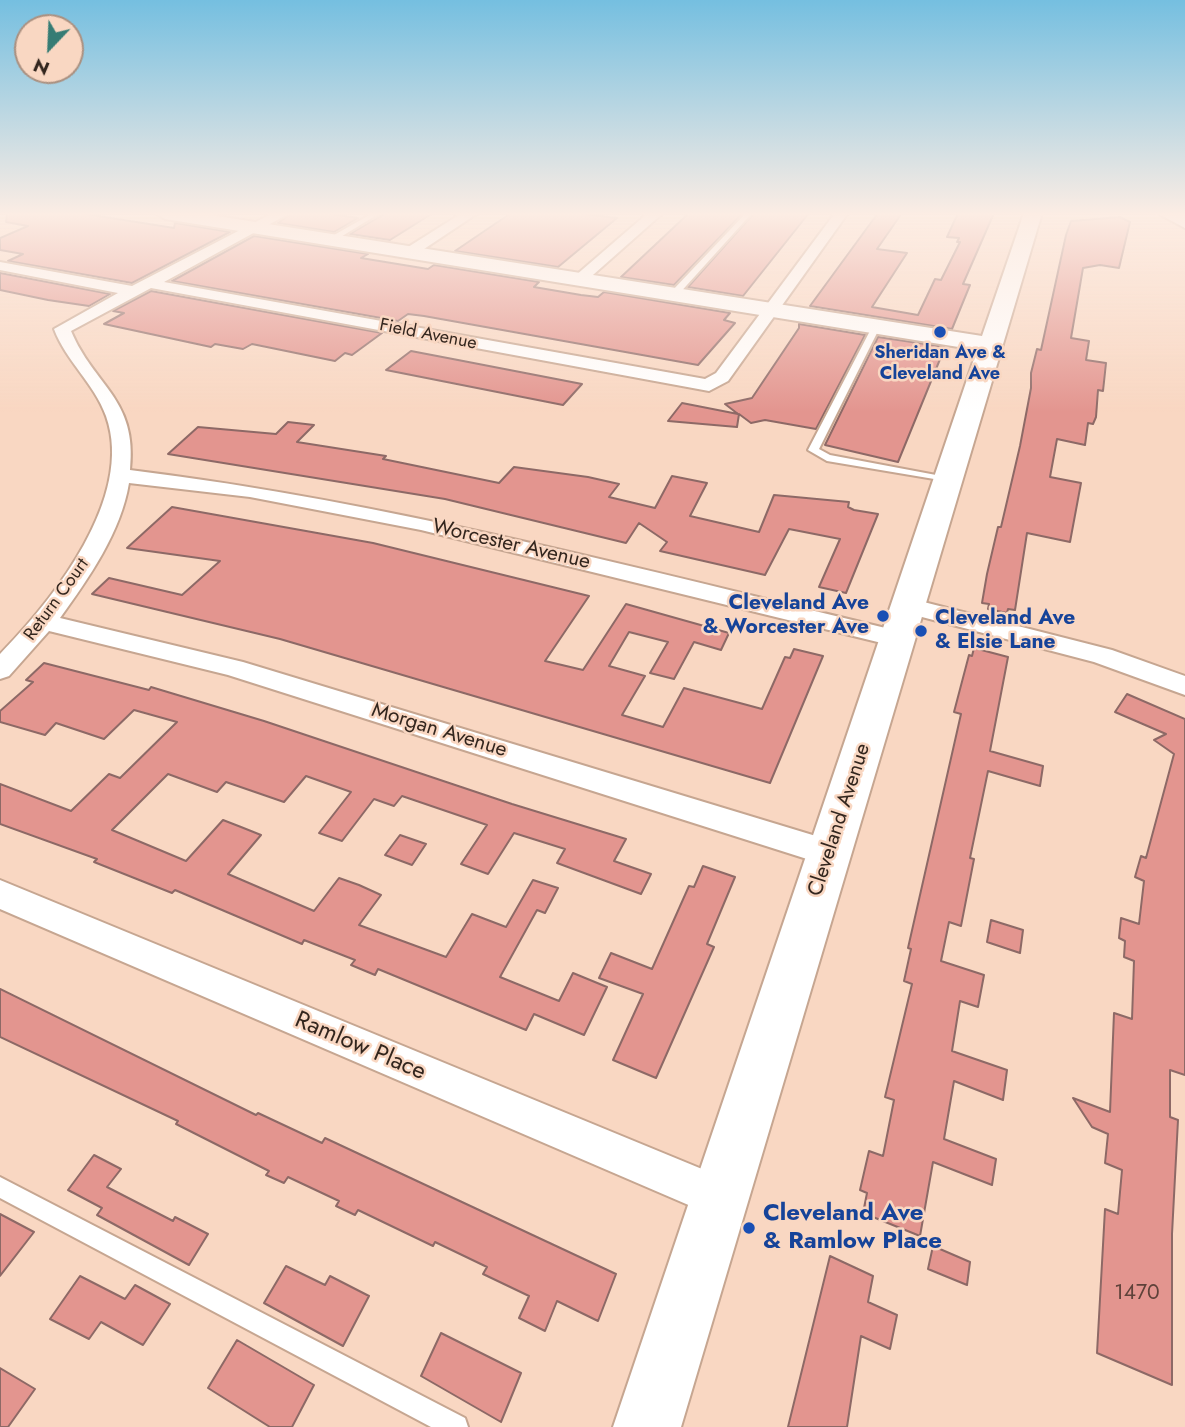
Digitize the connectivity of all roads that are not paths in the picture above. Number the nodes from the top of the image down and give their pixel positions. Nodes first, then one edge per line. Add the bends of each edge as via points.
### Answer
1 (90, 280) edge
2 (153, 280) edge
3 (583, 280) edge
4 (687, 280) edge
5 (793, 280) edge
6 (1012, 280) edge
7 (139, 287) junction
8 (674, 294) junction
9 (771, 310) junction
10 (876, 327) junction
11 (991, 345) junction
12 (119, 475) junction
13 (948, 480) junction
14 (45, 622) junction
15 (903, 623) junction
16 (0, 670) edge
17 (1185, 686) edge
18 (829, 853) junction
19 (0, 894) edge
20 (0, 1187) edge
21 (720, 1198) junction
22 (456, 1427) edge
23 (647, 1427) edge

1 - 7 street, Field Avenue
2 - 7 street
3 - 8 street
4 - 8 lane
5 - 9 street
6 - 11 street, Cleveland Avenue
7 - 9 street, Field Avenue via 709,385 722,377
7 - 12 street, Return Court via 62,329 104,391 118,422 122,445
8 - 9 street
9 - 10 street
10 - 11 street
10 - 13 lane via 813,450 827,457
11 - 13 street, Cleveland Avenue
12 - 14 street, Return Court via 106,523 89,557
12 - 15 street, Worcester Avenue via 250,491 421,523
13 - 15 street, Cleveland Avenue
14 - 16 street, Return Court
14 - 18 street, Morgan Avenue via 234,668
15 - 17 street, Worcester Avenue via 1103,656
15 - 18 street, Cleveland Avenue
18 - 21 street, Cleveland Avenue
19 - 21 street, Ramlow Place
20 - 22 lane
21 - 23 street, Cleveland Avenue

